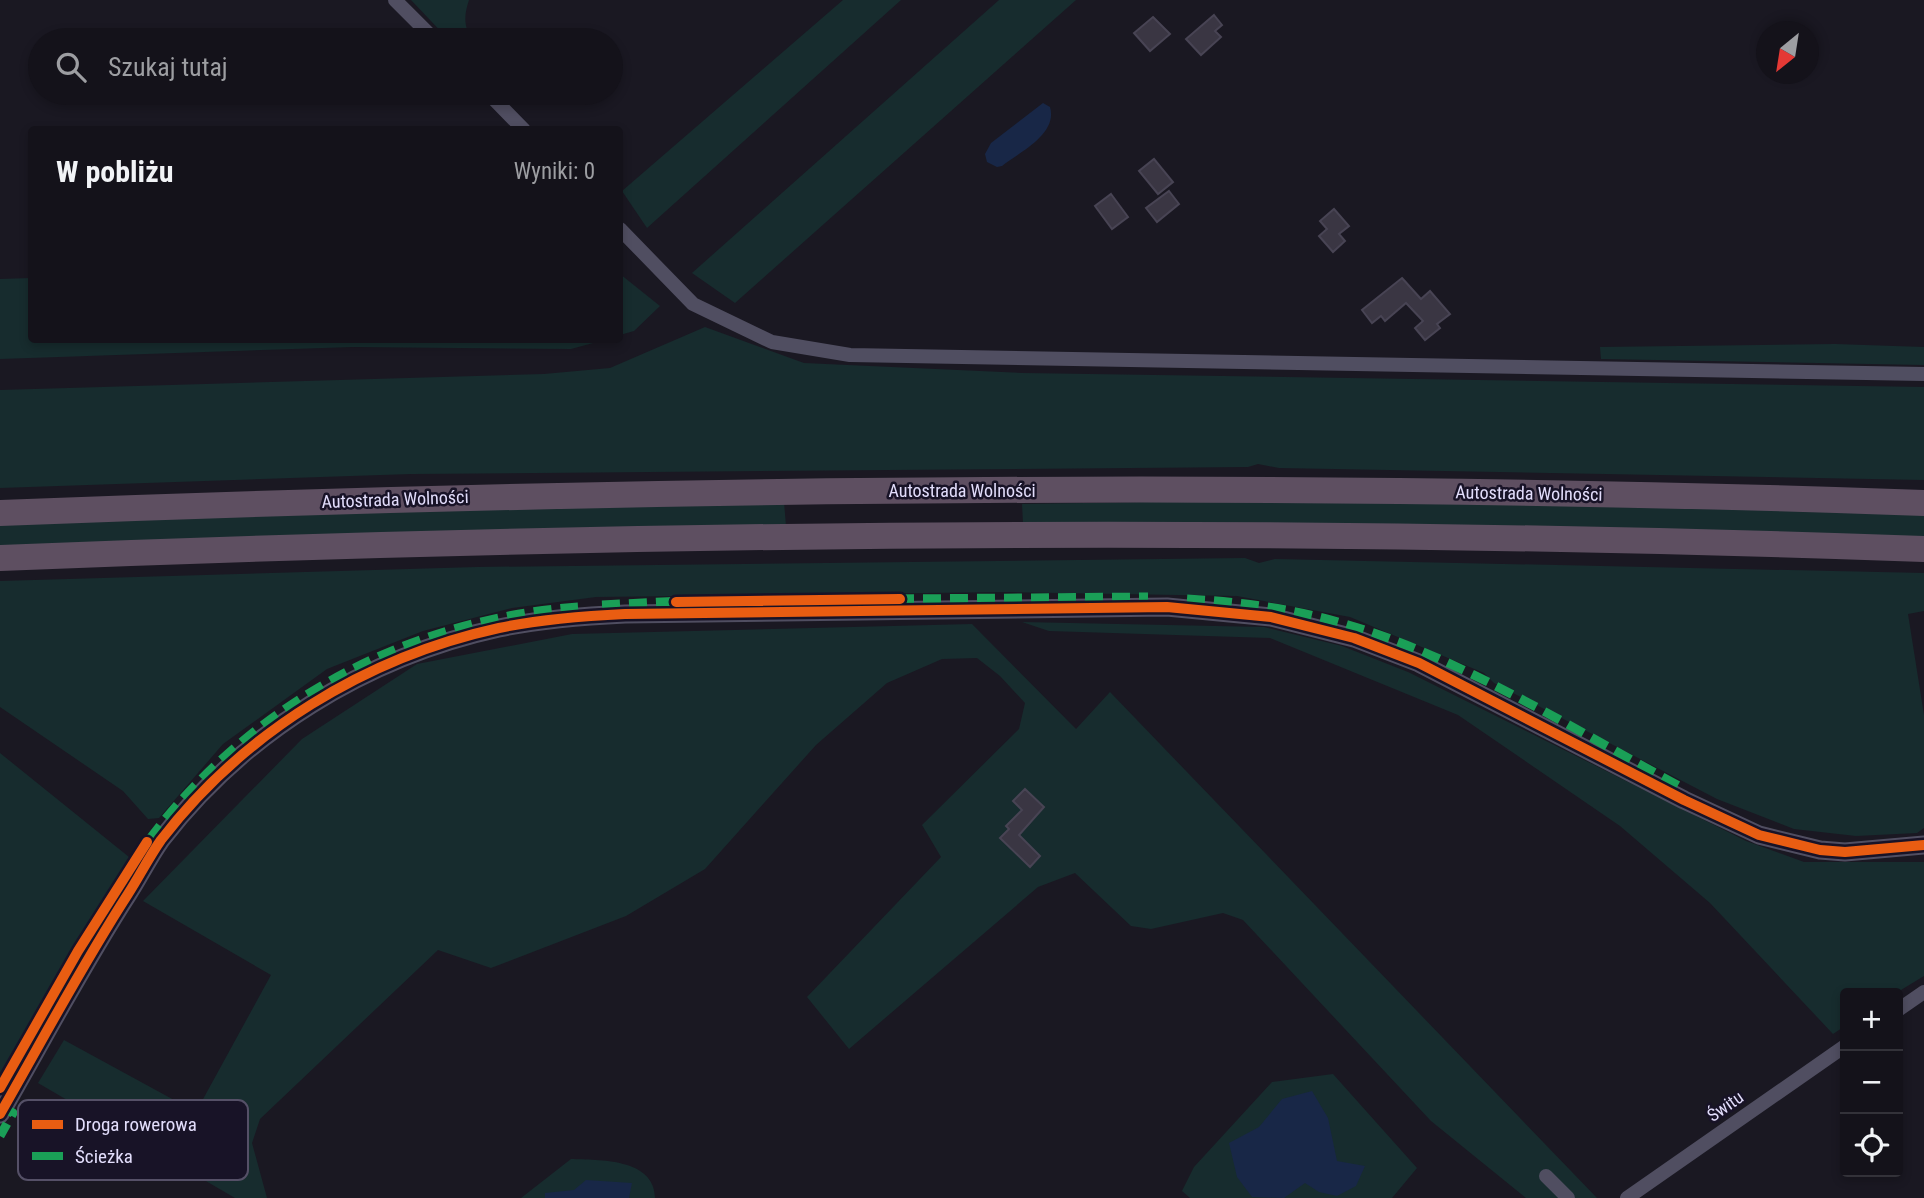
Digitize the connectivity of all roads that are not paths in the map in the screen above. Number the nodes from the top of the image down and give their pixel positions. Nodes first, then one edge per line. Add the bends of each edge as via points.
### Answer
1 (396, 0) edge
2 (423, 28) edge
3 (500, 105) edge
4 (520, 126) edge
5 (623, 232) edge
6 (1924, 374) edge
7 (1924, 503) edge
8 (0, 513) edge
9 (1924, 549) edge
10 (0, 558) edge
11 (1924, 845) edge
12 (1924, 992) edge
13 (1903, 1007) edge
14 (1840, 1049) edge
15 (0, 1114) edge
16 (1546, 1176) dead end
17 (1568, 1198) edge
18 (1627, 1198) edge

1 - 2 street
3 - 4 street
5 - 6 street via 693,304 772,342 822,352
7 - 8 highway, Autostrada Wolności via 1496,491 1068,489 490,496
9 - 10 highway via 1438,537 982,536
11 - 15 street via 1845,852 1759,835 1419,663 1354,638 1270,617 1167,607 561,618 498,628 388,663 316,701 235,761 159,843
12 - 13 street
14 - 18 street, Świtu
16 - 17 street

